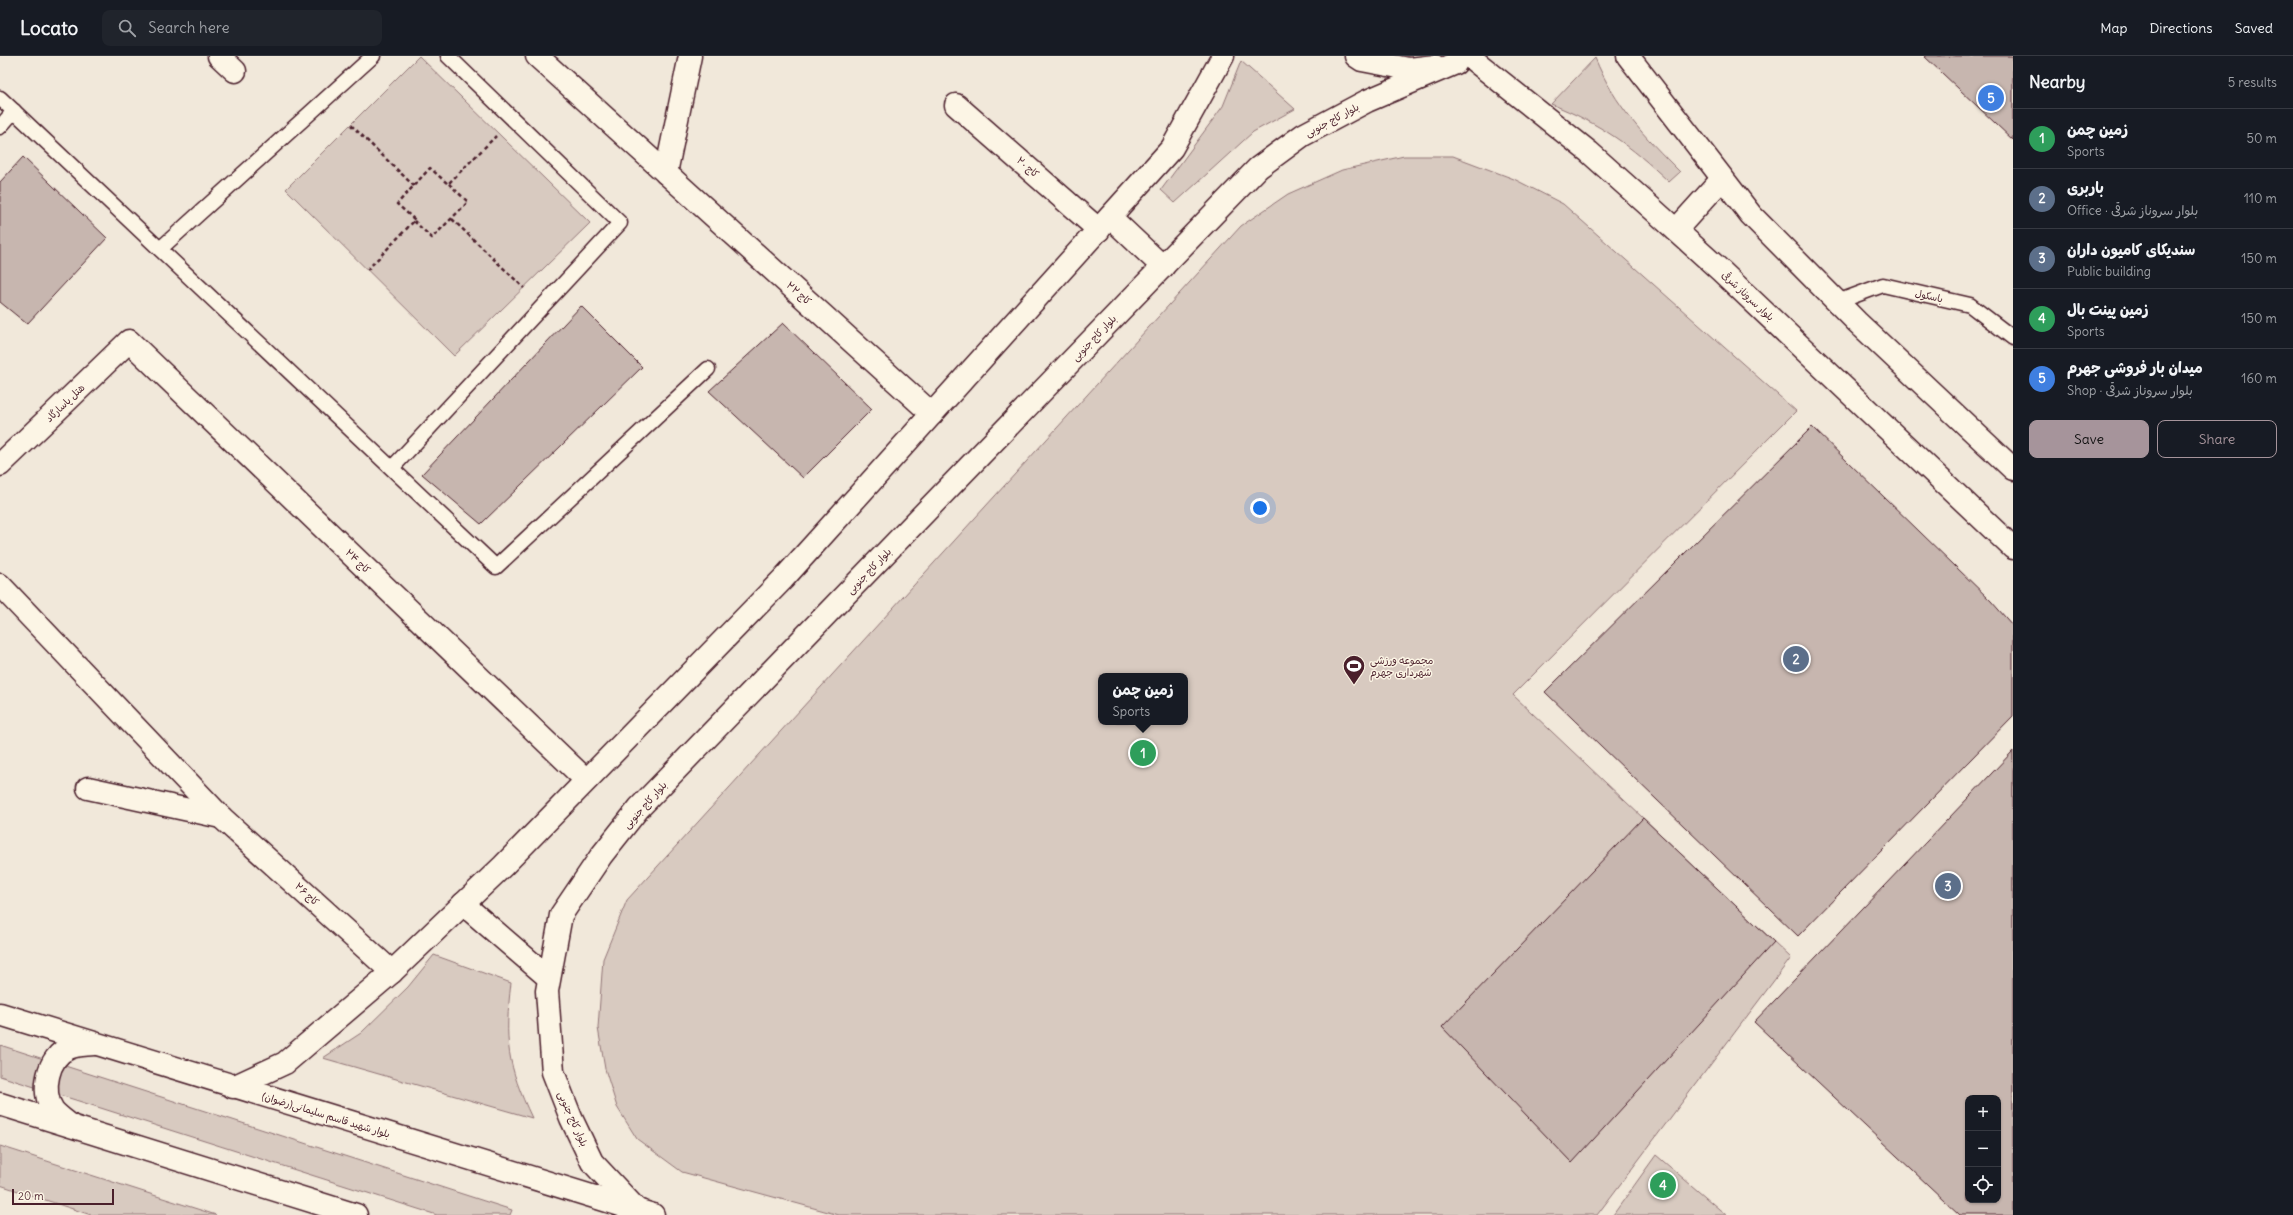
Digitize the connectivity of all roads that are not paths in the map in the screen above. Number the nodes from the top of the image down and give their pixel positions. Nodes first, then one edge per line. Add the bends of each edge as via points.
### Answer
1 (219, 56) edge
2 (373, 56) edge
3 (448, 56) edge
4 (537, 56) edge
5 (690, 56) edge
6 (1223, 56) edge
7 (1356, 56) edge
8 (1628, 56) edge
9 (1468, 59) edge
10 (235, 71) dead end
11 (0, 98) edge
12 (956, 105) dead end
13 (14, 111) junction
14 (0, 127) edge
15 (666, 173) junction
16 (1722, 179) junction
17 (1104, 223) junction
18 (1676, 230) junction
19 (160, 249) junction
20 (1163, 267) junction
21 (1837, 302) junction
22 (2013, 338) edge
23 (129, 341) joint
24 (708, 369) dead end
25 (932, 414) junction
26 (0, 465) edge
27 (392, 468) junction
28 (2013, 469) edge
29 (2013, 548) edge
30 (0, 585) edge
31 (586, 780) junction
32 (88, 788) dead end
33 (221, 817) junction
34 (463, 904) junction
35 (392, 972) junction
36 (549, 978) junction
37 (0, 1014) edge
38 (96, 1043) junction
39 (233, 1087) junction
40 (0, 1104) edge
41 (69, 1124) junction
42 (645, 1213) edge
43 (356, 1215) edge

1 - 10 main road
2 - 19 lane
3 - 27 lane via 620,223
4 - 15 main road, کاج ۲۲
5 - 15 main road
6 - 17 main road via 1172,148
7 - 9 main road via 1362,60 1409,69
8 - 16 main road
9 - 18 main road, بلوار سروناز شرقی via 1589,152
9 - 20 main road, بلوار کاج جنوبی via 1367,101 1303,135 1258,168
11 - 13 lane
12 - 17 main road, کاج ۲۰
13 - 14 lane
13 - 19 lane
15 - 25 main road, کاج ۲۲
16 - 18 main road
16 - 21 main road via 1751,215
17 - 20 main road, کاج ۲۰
17 - 25 main road
18 - 29 main road, بلوار سروناز شرقی
19 - 27 lane
20 - 36 main road, بلوار کاج جنوبی via 639,808 601,856 561,915
21 - 22 lane, باسکول via 1883,286 1970,305
21 - 28 main road
23 - 26 main road, هتل پاسارگاد
23 - 31 main road, کاج ۲۴
24 - 27 lane via 496,567
25 - 31 main road via 783,579
30 - 33 main road, کاج ۲۶
31 - 34 main road
32 - 33 main road
33 - 35 main road, کاج ۲۶
34 - 35 main road
34 - 36 main road
35 - 39 main road via 285,1063
36 - 42 main road, بلوار کاج جنوبی via 547,991 553,1072 592,1162
37 - 38 main road, بلوار شهید قاسم سلیمانی(رضوان)
38 - 39 main road, بلوار شهید قاسم سلیمانی(رضوان)
38 - 41 main road via 68,1048 54,1058 47,1078 52,1109
39 - 42 main road, بلوار شهید قاسم سلیمانی(رضوان)
40 - 41 main road
41 - 43 main road

